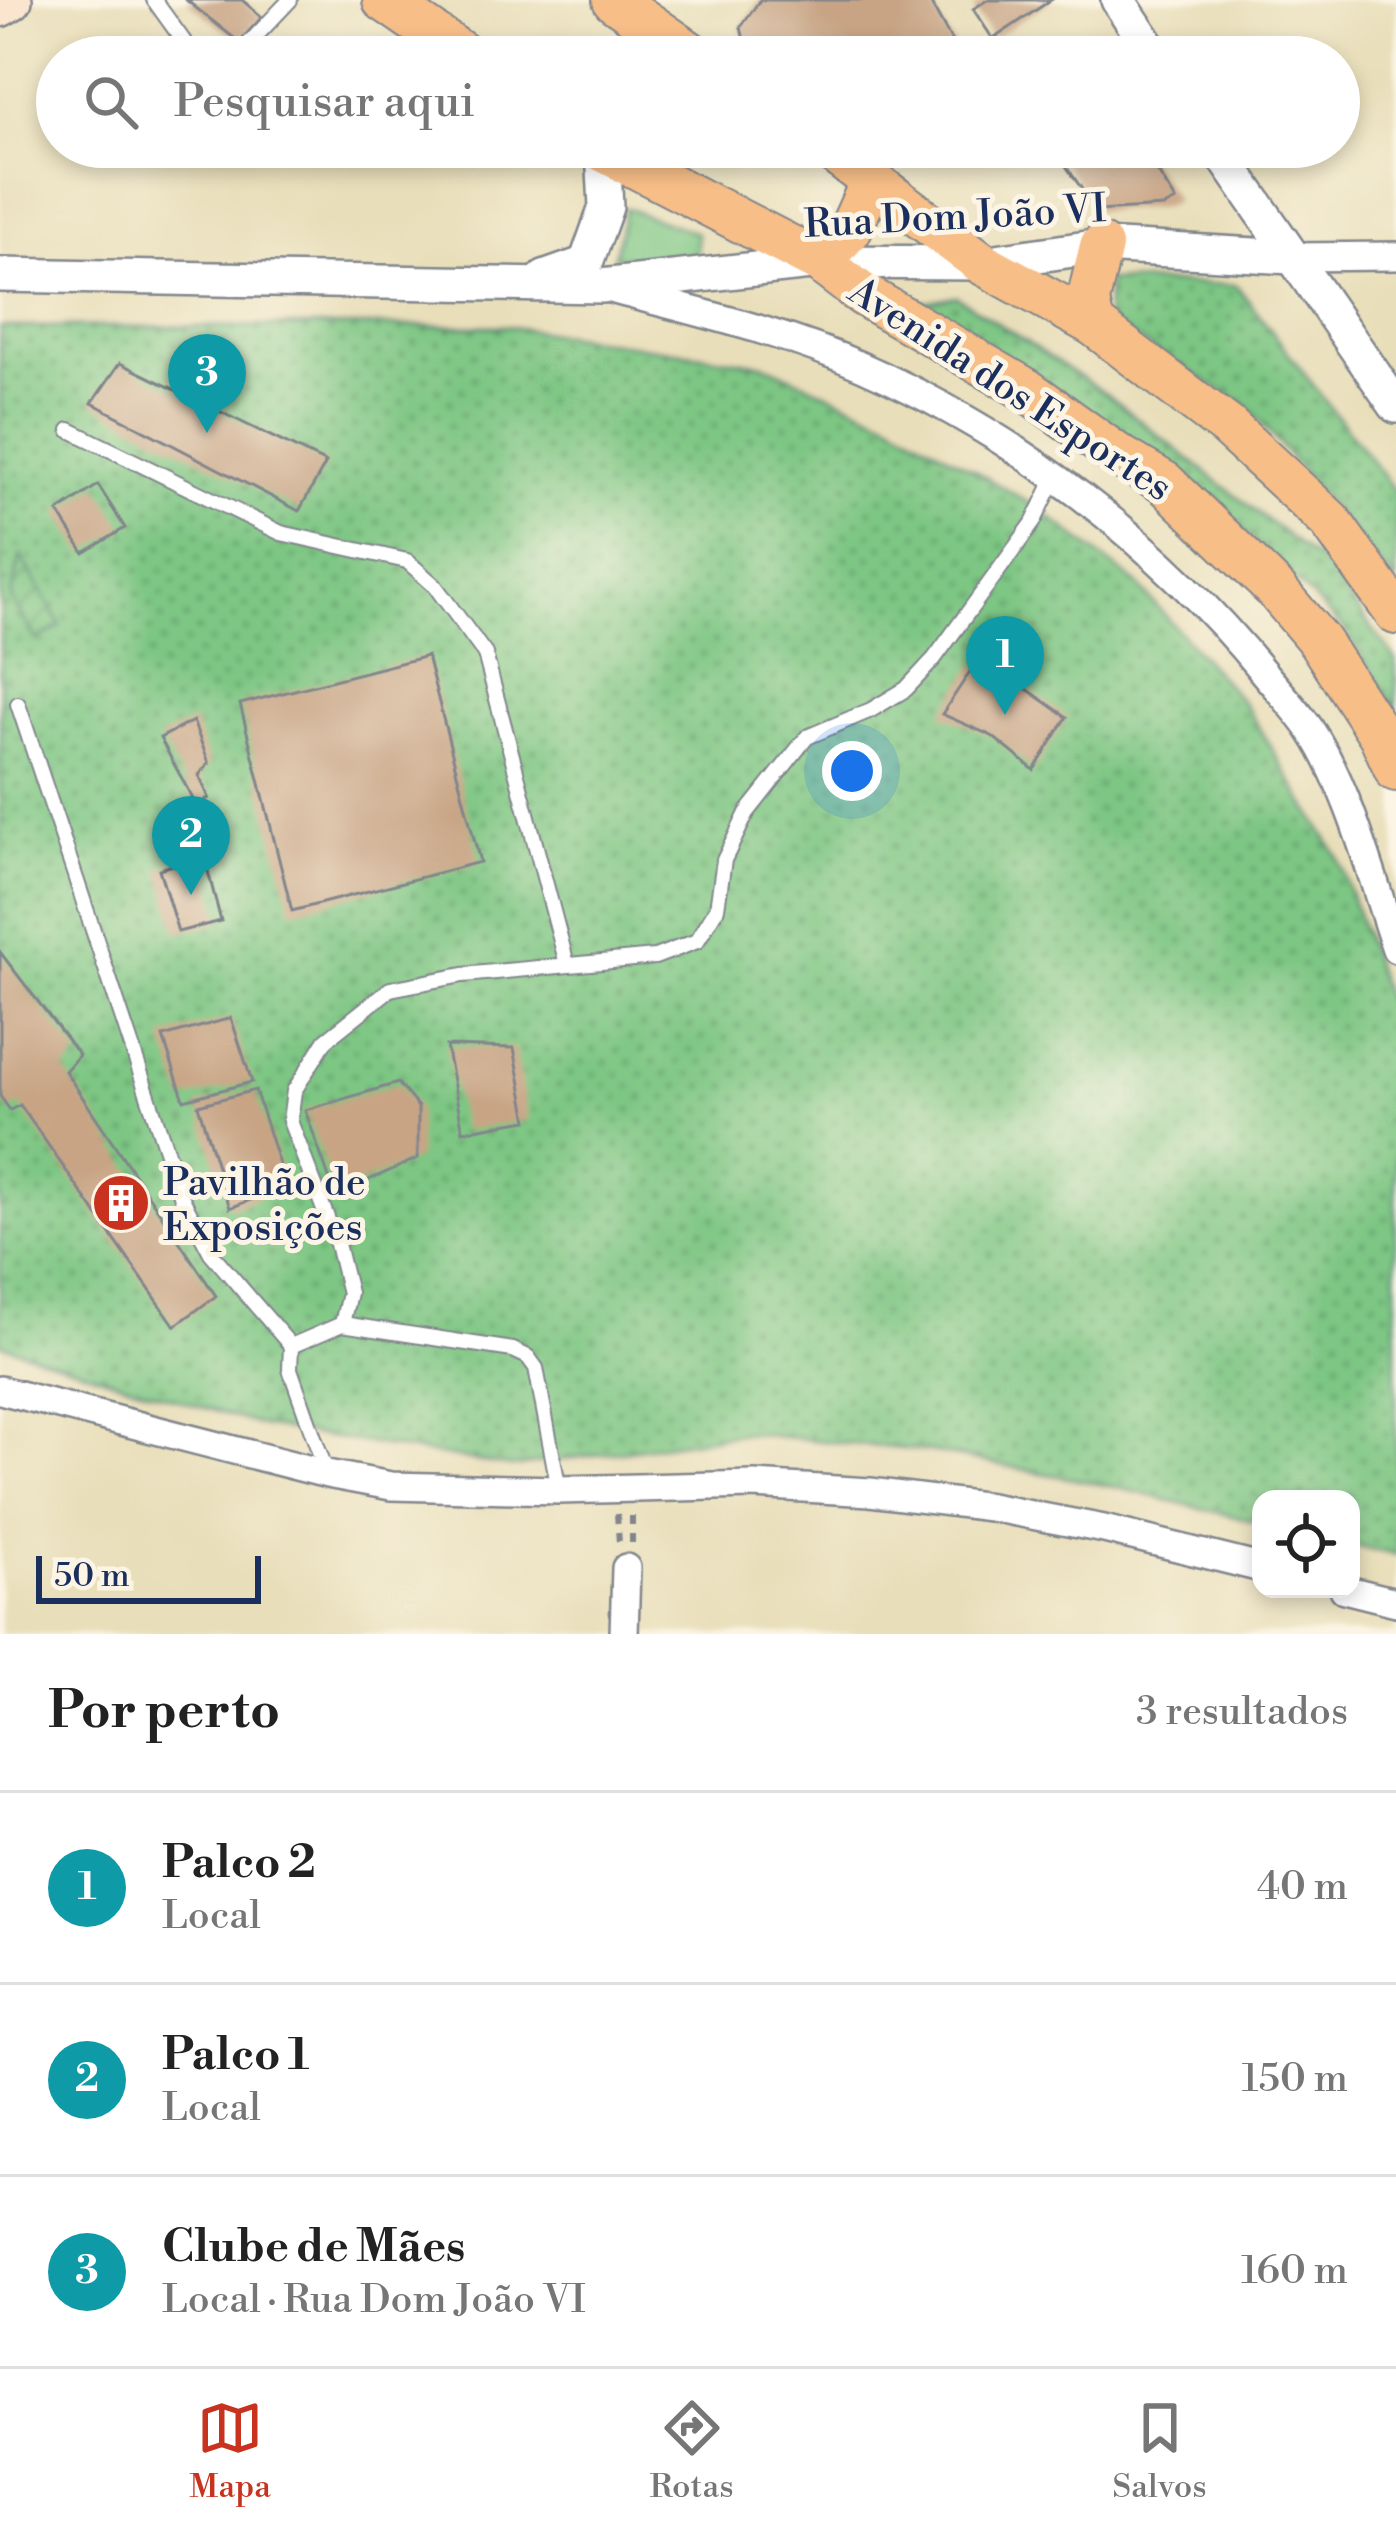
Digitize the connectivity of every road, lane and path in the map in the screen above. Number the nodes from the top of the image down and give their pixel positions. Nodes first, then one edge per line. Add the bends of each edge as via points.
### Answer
1 (12, 0) edge
2 (154, 0) edge
3 (384, 0) edge
4 (614, 0) edge
5 (1118, 0) edge
6 (282, 3) edge
7 (0, 7) edge
8 (180, 36) edge
9 (254, 36) edge
10 (436, 36) edge
11 (666, 36) edge
12 (1142, 36) edge
13 (602, 168) edge
14 (637, 168) edge
15 (852, 168) edge
16 (1231, 168) edge
17 (871, 183) junction
18 (1101, 247) junction
19 (1396, 256) edge
20 (1292, 257) junction
21 (820, 262) junction
22 (982, 263) junction
23 (0, 275) edge
24 (601, 286) junction
25 (520, 287) junction
26 (1093, 324) junction
27 (1396, 406) edge
28 (70, 430) dead end
29 (1055, 478) junction
30 (1396, 613) edge
31 (18, 704) dead end
32 (1396, 770) edge
33 (1396, 949) edge
34 (567, 964) junction
35 (342, 1324) junction
36 (291, 1346) junction
37 (0, 1390) edge
38 (327, 1474) junction
39 (559, 1490) junction
40 (1252, 1566) edge
41 (626, 1568) dead end
42 (1360, 1593) edge
43 (1396, 1602) edge
44 (624, 1634) edge

1 - 7 main road
2 - 8 lane
3 - 10 main road
4 - 11 main road
5 - 12 street
6 - 9 lane
13 - 25 street, Rua Dom João VI via 606,207 586,263
14 - 21 main road, Avenida dos Esportes
15 - 17 main road
16 - 20 street
17 - 21 main road via 850,230
17 - 22 main road
18 - 20 street, Rua Dom João VI
18 - 22 street, Rua Dom João VI
18 - 26 main road via 1088,301
19 - 20 street, Rua Dom João VI
20 - 27 street
21 - 22 street, Rua Dom João VI
21 - 24 street, Rua Dom João VI
21 - 32 main road, Avenida dos Esportes via 1165,483 1319,640
22 - 26 main road
23 - 25 street, Rua Dom João VI
24 - 25 street, Rua Dom João VI
24 - 29 street via 862,366
26 - 30 main road via 1283,476 1330,521
28 - 34 lane via 281,533 407,561 435,586 485,654
29 - 33 street via 1150,549 1311,731
29 - 34 lane via 1033,523 934,659 906,689 807,737 747,812 724,860 717,908 697,941 655,957
31 - 36 lane via 182,1198 211,1253
34 - 35 lane via 390,989 326,1040 294,1091 290,1121 350,1293
35 - 36 lane
35 - 39 lane via 528,1357
36 - 38 lane via 290,1369
37 - 38 street
38 - 39 street via 391,1486
39 - 40 street via 754,1485 869,1492 1036,1515
41 - 44 street
42 - 43 street

